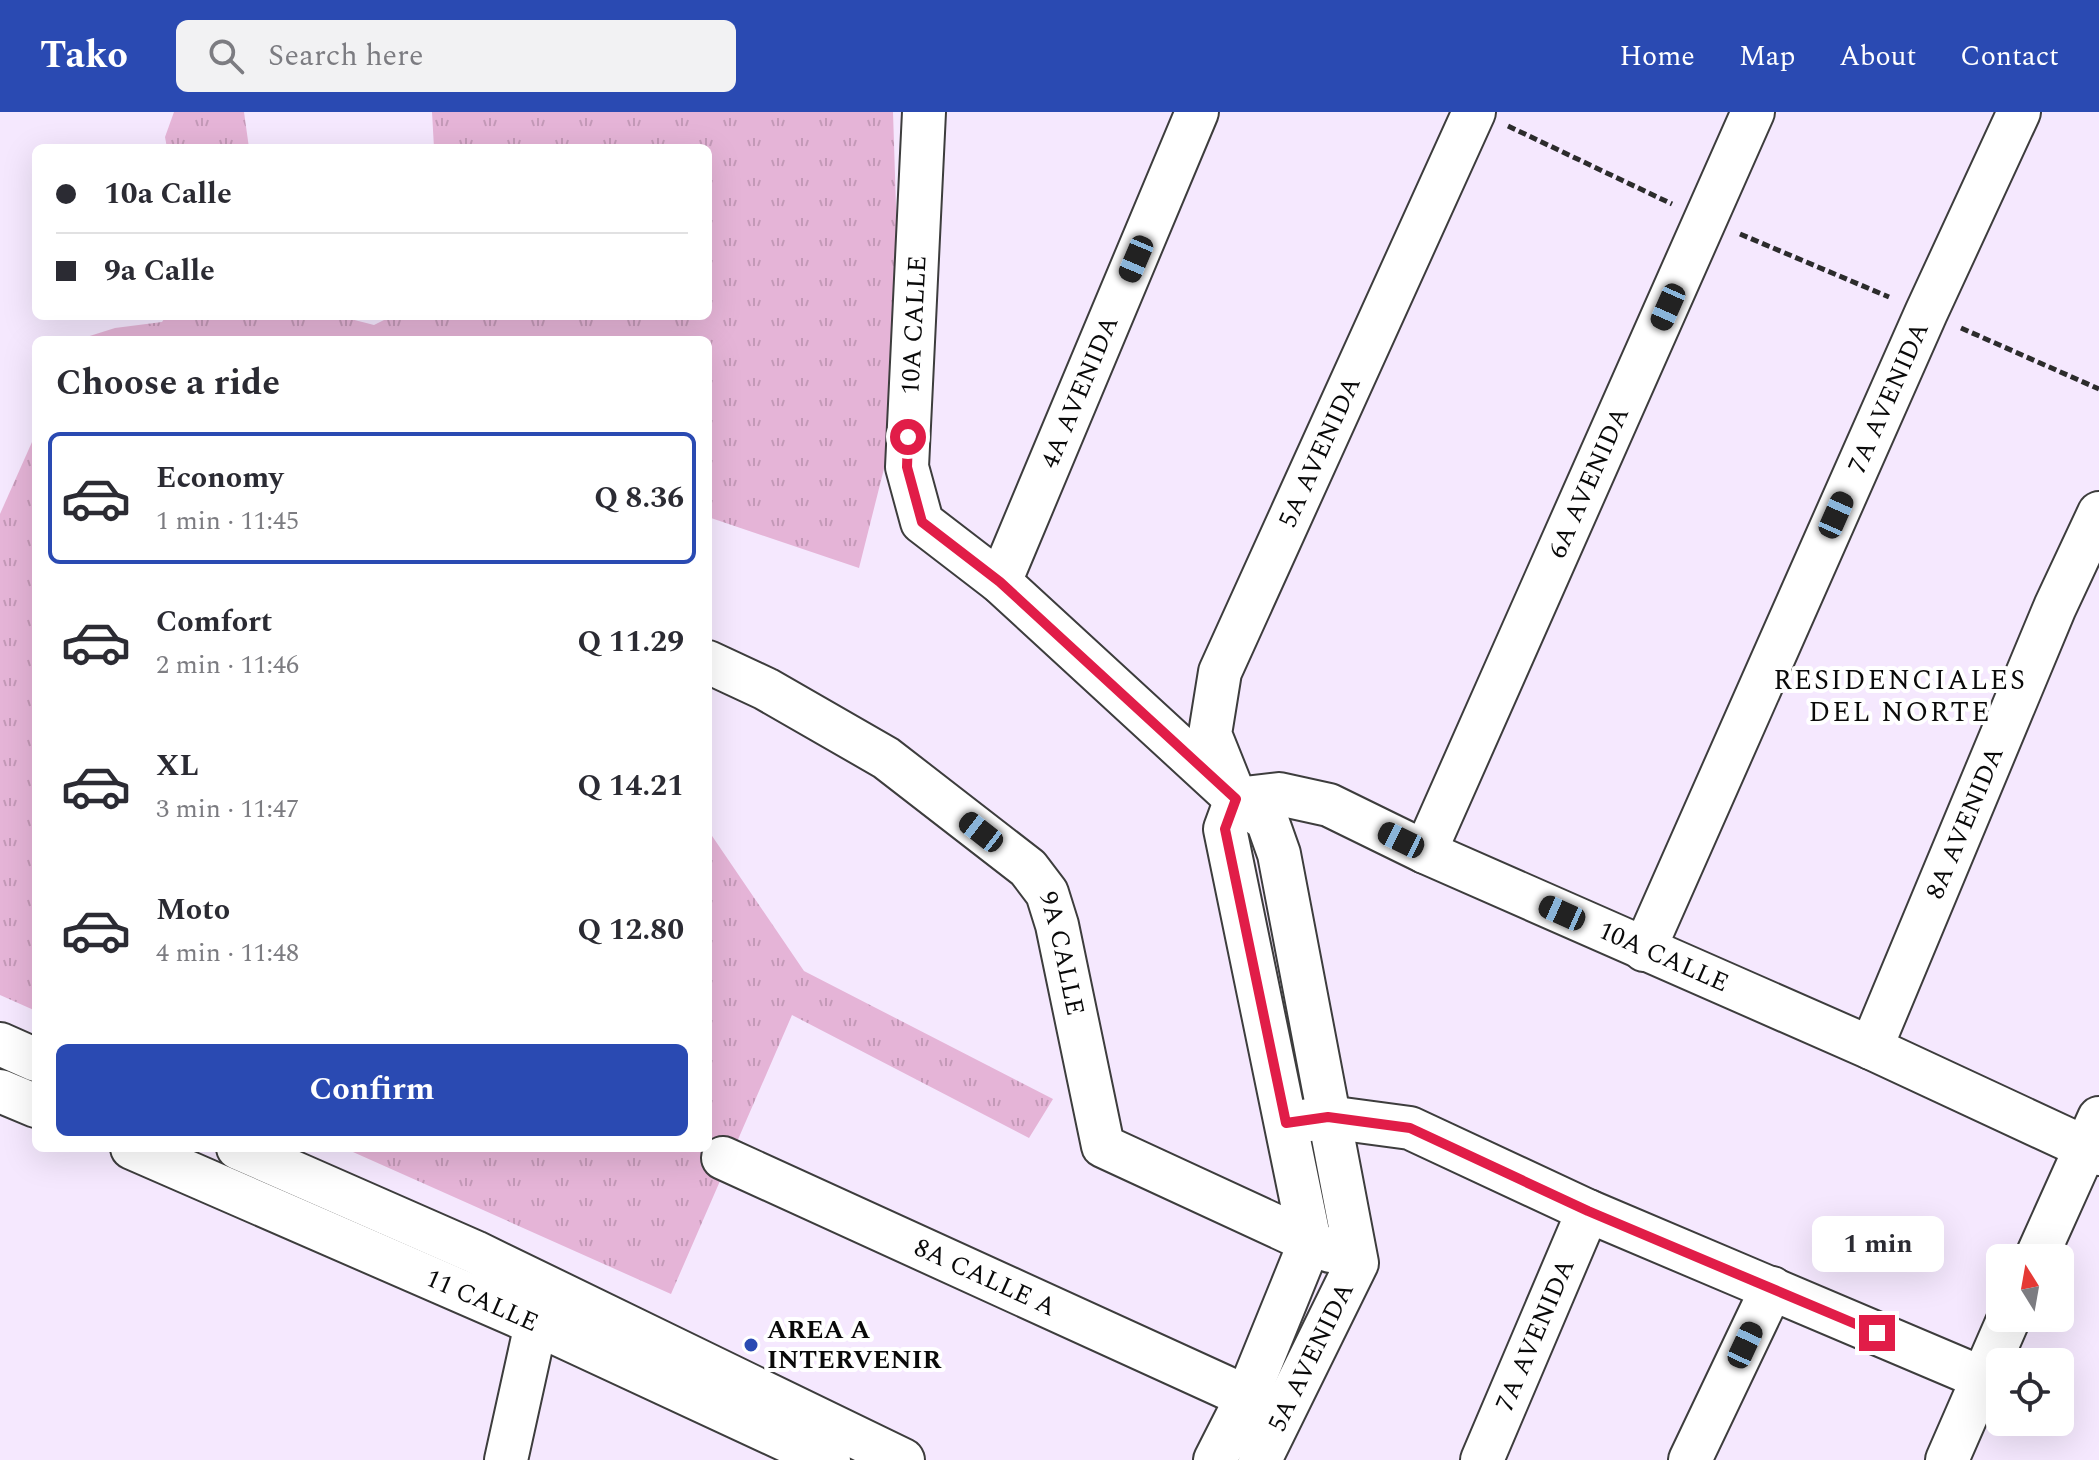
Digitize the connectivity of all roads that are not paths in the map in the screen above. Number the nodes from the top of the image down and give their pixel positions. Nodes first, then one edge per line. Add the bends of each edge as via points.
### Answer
1 (924, 112) edge
2 (1197, 112) edge
3 (1753, 112) edge
4 (2019, 112) edge
5 (1490, 119) edge
6 (2099, 513) edge
7 (1000, 582) junction
8 (712, 664) edge
9 (1236, 799) junction
10 (1425, 852) junction
11 (1644, 950) junction
12 (0, 1044) edge
13 (1871, 1048) junction
14 (32, 1058) edge
15 (0, 1091) edge
16 (32, 1104) edge
17 (1328, 1117) junction
18 (1286, 1123) junction
19 (2095, 1140) edge
20 (141, 1152) edge
21 (247, 1152) edge
22 (723, 1158) dead end
23 (1588, 1211) junction
24 (1310, 1242) junction
25 (2043, 1244) edge
26 (1357, 1263) junction
27 (1772, 1288) junction
28 (536, 1324) junction
29 (2003, 1332) edge
30 (1982, 1378) junction
31 (1247, 1397) junction
32 (784, 1451) edge
33 (506, 1460) edge
34 (829, 1460) edge
35 (903, 1460) edge
36 (1215, 1460) edge
37 (1260, 1460) edge
38 (1482, 1460) edge
39 (1690, 1460) edge
40 (1947, 1460) edge

1 - 7 street, 10A CALLE via 907,467 922,522
2 - 7 street, 4A AVENIDA
3 - 10 street, 6A AVENIDA
4 - 11 street, 7A AVENIDA
5 - 9 street, 5A AVENIDA via 1220,672 1210,734
6 - 13 street, 8A AVENIDA
7 - 9 street, 10A CALLE
8 - 24 street, 9A CALLE via 886,758 1028,868 1047,893 1057,925 1103,1146
9 - 10 street, 10A CALLE via 1279,794 1329,805
9 - 17 street, 5A AVENIDA via 1267,820 1279,854
9 - 18 street via 1225,829
10 - 11 street, 10A CALLE
11 - 13 street, 10A CALLE
12 - 14 street
13 - 19 street, 10A CALLE
15 - 16 street
17 - 18 street
17 - 23 street via 1410,1128
17 - 26 street, 5A AVENIDA
18 - 24 street
19 - 25 street
20 - 28 street, 11 CALLE
21 - 35 street, 11 CALLE via 475,1252
22 - 31 street, 8A CALLE A
23 - 27 street
23 - 38 street, 7A AVENIDA
24 - 26 street, 9A CALLE
24 - 31 street, 5A AVENIDA
26 - 37 street, 5A AVENIDA
27 - 30 street
27 - 39 street
28 - 32 street, 11 CALLE
28 - 33 street
29 - 30 street
30 - 40 street
31 - 36 street, 5A AVENIDA
32 - 34 street, 11 CALLE

